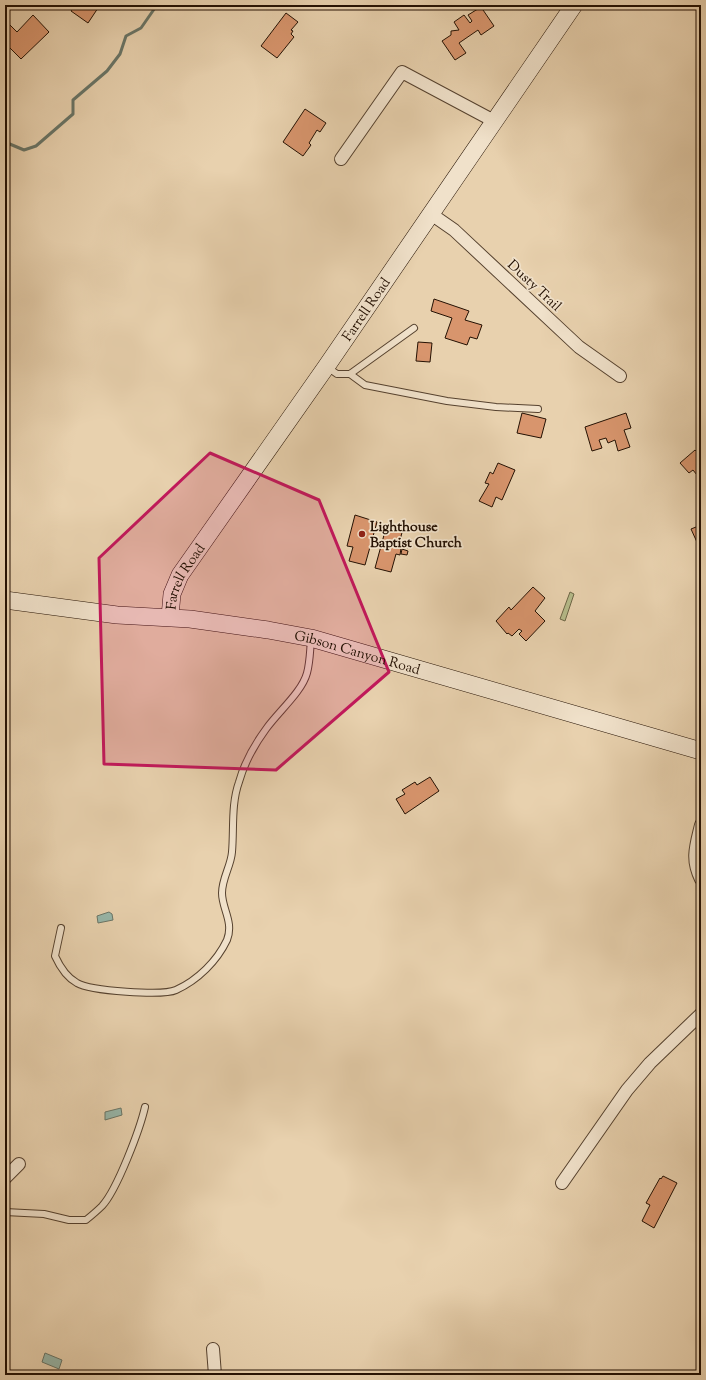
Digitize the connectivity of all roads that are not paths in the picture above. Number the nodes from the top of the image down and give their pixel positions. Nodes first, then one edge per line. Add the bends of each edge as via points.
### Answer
1 (574, 5) edge
2 (494, 121) junction
3 (341, 159) dead end
4 (431, 214) junction
5 (414, 328) dead end
6 (326, 367) junction
7 (350, 374) junction
8 (620, 376) dead end
9 (538, 409) dead end
10 (5, 600) edge
11 (170, 617) junction
12 (311, 638) junction
13 (701, 751) edge
14 (701, 825) edge
15 (701, 879) edge
16 (61, 928) dead end
17 (701, 1014) edge
18 (145, 1107) dead end
19 (19, 1164) dead end
20 (5, 1178) edge
21 (562, 1183) dead end
22 (5, 1212) edge
23 (213, 1349) dead end
24 (215, 1375) edge

1 - 2 street, Farrell Road
2 - 3 street via 402,72
2 - 4 street, Farrell Road
4 - 6 street, Farrell Road
4 - 8 street, Dusty Trail via 454,230 579,347
5 - 7 lane
6 - 7 lane via 337,374
6 - 11 street, Farrell Road via 180,575 172,594
7 - 9 lane via 365,385 447,401
10 - 11 street, Gibson Canyon Road via 116,615
11 - 12 street, Gibson Canyon Road
12 - 13 street, Gibson Canyon Road
12 - 16 lane via 307,674 300,687 266,729 239,782 234,800 232,853 222,895 230,921 228,938 218,955 202,973 175,991 110,990 78,984 62,970 55,956
14 - 15 street via 695,850 695,868
17 - 21 street via 650,1063 627,1090
18 - 22 lane via 142,1122 115,1185 103,1206 86,1220
19 - 20 street
23 - 24 street

